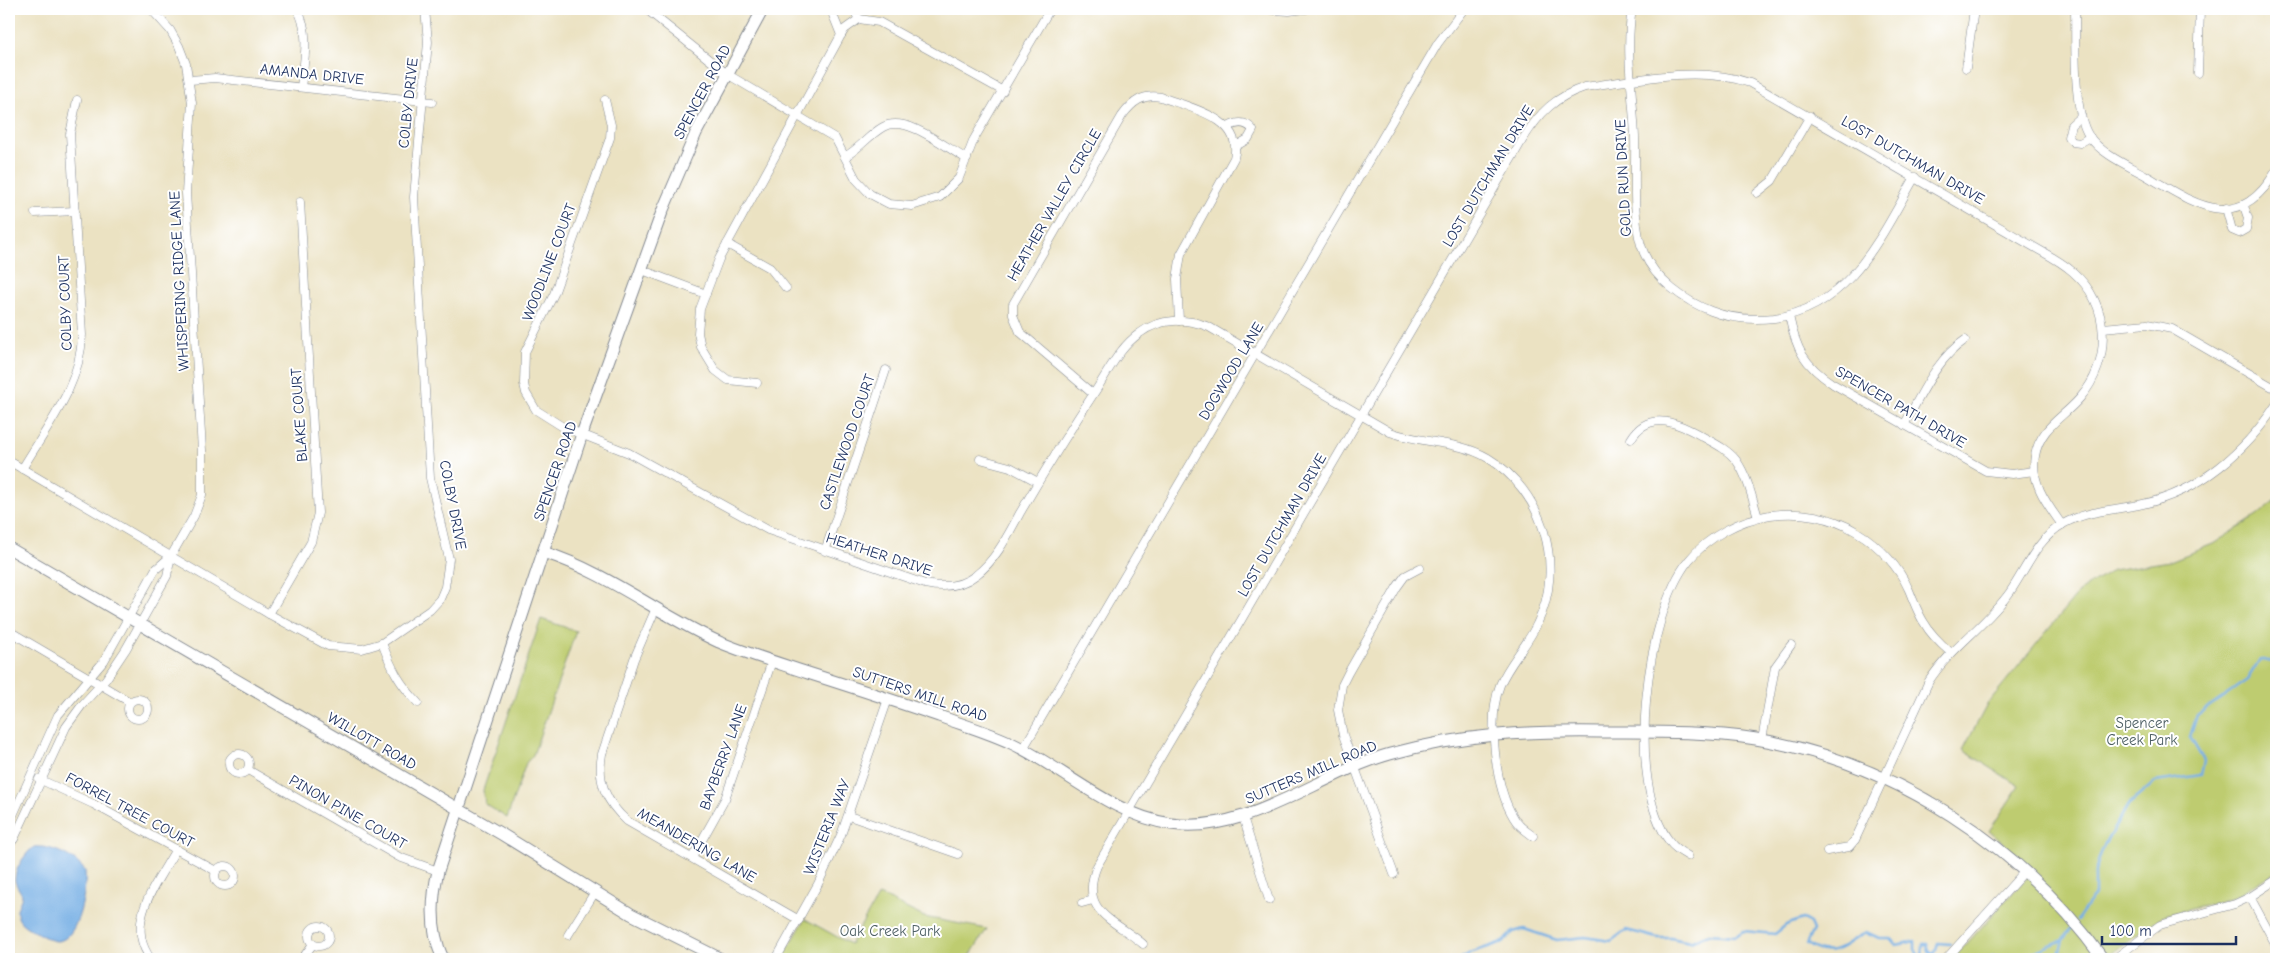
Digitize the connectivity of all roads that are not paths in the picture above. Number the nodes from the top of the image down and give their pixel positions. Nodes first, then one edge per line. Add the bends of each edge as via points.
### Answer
1 (151, 9) edge
2 (297, 9) edge
3 (425, 9) edge
4 (646, 9) edge
5 (763, 9) edge
6 (836, 9) edge
7 (852, 9) edge
8 (1050, 9) edge
9 (1262, 9) edge
10 (1306, 9) edge
11 (1632, 9) edge
12 (1974, 9) edge
13 (2075, 9) edge
14 (2200, 9) edge
15 (1459, 10) edge
16 (859, 20) junction
17 (841, 35) junction
18 (1966, 68) dead end
19 (727, 74) junction
20 (2198, 74) dead end
21 (190, 80) junction
22 (1631, 82) junction
23 (301, 87) junction
24 (1002, 91) junction
25 (421, 99) junction
26 (78, 100) dead end
27 (605, 100) dead end
28 (432, 102) dead end
29 (796, 115) junction
30 (1810, 116) junction
31 (2081, 116) junction
32 (1228, 127) junction
33 (2090, 137) junction
34 (1236, 146) junction
35 (846, 156) junction
36 (967, 159) junction
37 (2276, 171) edge
38 (1915, 177) junction
39 (1757, 193) dead end
40 (300, 202) dead end
41 (2244, 206) junction
42 (2226, 208) junction
43 (75, 211) junction
44 (35, 213) dead end
45 (727, 244) junction
46 (642, 270) junction
47 (786, 288) dead end
48 (706, 294) junction
49 (1789, 316) junction
50 (1179, 321) junction
51 (2103, 328) junction
52 (1965, 340) dead end
53 (1257, 354) junction
54 (886, 370) dead end
55 (757, 383) dead end
56 (2276, 389) edge
57 (1093, 394) junction
58 (2276, 405) edge
59 (1362, 416) junction
60 (1904, 425) junction
61 (582, 434) junction
62 (1632, 439) dead end
63 (980, 459) dead end
64 (9, 461) edge
65 (22, 469) junction
66 (2034, 471) junction
67 (1038, 482) junction
68 (1758, 517) junction
69 (2062, 525) junction
70 (9, 548) edge
71 (825, 550) junction
72 (543, 552) junction
73 (170, 556) junction
74 (1420, 568) dead end
75 (656, 608) junction
76 (269, 614) junction
77 (128, 617) junction
78 (140, 624) junction
79 (9, 631) edge
80 (382, 643) junction
81 (1791, 645) dead end
82 (1950, 652) junction
83 (772, 661) junction
84 (91, 679) junction
85 (102, 685) junction
86 (888, 699) junction
87 (130, 702) dead end
88 (418, 703) dead end
89 (1644, 732) junction
90 (1494, 733) junction
91 (1762, 740) junction
92 (1023, 749) junction
93 (1355, 766) junction
94 (248, 770) dead end
95 (31, 775) junction
96 (41, 780) junction
97 (1884, 780) junction
98 (458, 808) junction
99 (1130, 810) junction
100 (849, 816) junction
101 (1243, 817) junction
102 (9, 824) edge
103 (1533, 836) dead end
104 (9, 845) edge
105 (176, 849) junction
106 (1827, 851) dead end
107 (958, 854) dead end
108 (1688, 856) dead end
109 (692, 858) junction
110 (438, 871) junction
111 (2025, 871) junction
112 (216, 872) dead end
113 (1394, 874) dead end
114 (2276, 880) edge
115 (595, 892) junction
116 (2250, 897) junction
117 (1093, 900) junction
118 (1268, 900) dead end
119 (1082, 903) dead end
120 (799, 920) junction
121 (568, 935) dead end
122 (313, 944) dead end
123 (1144, 944) dead end
124 (2276, 945) edge
125 (151, 959) edge
126 (302, 959) edge
127 (443, 959) edge
128 (721, 959) edge
129 (776, 959) edge
130 (1946, 959) edge
131 (2103, 959) edge
132 (2114, 959) edge

1 - 21 street, WHISPERING RIDGE LANE via 179,46
2 - 23 street via 302,16 306,44
3 - 25 street, COLBY DRIVE via 428,42
4 - 19 street
5 - 19 main road, SPENCER ROAD
6 - 17 street via 833,15
7 - 16 street
8 - 24 street
9 - 10 street
11 - 22 street, GOLD RUN DRIVE via 1629,27
12 - 18 street
13 - 31 street
14 - 20 street
15 - 53 street, DOGWOOD LANE
16 - 17 street
16 - 24 street via 879,22
17 - 29 street
19 - 29 street
19 - 46 main road, SPENCER ROAD via 685,156
21 - 23 street, AMANDA DRIVE via 215,78
21 - 73 street, WHISPERING RIDGE LANE via 192,103 186,193 204,473 202,495 194,516
22 - 30 street, LOST DUTCHMAN DRIVE via 1690,74 1723,75 1750,83
22 - 49 street, GOLD RUN DRIVE via 1637,230 1651,266 1680,294 1717,313 1749,319
22 - 59 street, LOST DUTCHMAN DRIVE via 1571,92 1545,108
23 - 25 street, AMANDA DRIVE
24 - 36 street via 974,139
25 - 28 street, AMANDA DRIVE
25 - 80 street, COLBY DRIVE via 414,197 430,478 449,559 449,575 440,599 430,610
26 - 43 street, COLBY COURT via 70,134
27 - 61 street, WOODLINE COURT via 611,125 610,138 554,294 523,362 526,393 536,410 554,423
29 - 35 street via 835,138
29 - 45 street
30 - 38 street, LOST DUTCHMAN DRIVE
30 - 39 street via 1772,181
31 - 33 street
31 - 33 street via 2071,125 2068,137 2080,143
32 - 34 street
32 - 34 street, HEATHER VALLEY CIRCLE via 1243,123 1253,130 1248,139
32 - 57 street, HEATHER VALLEY CIRCLE via 1161,97 1152,95 1137,99 1122,116 1017,296 1013,315 1020,332
33 - 42 street via 2121,162 2191,201 2203,206
34 - 50 street, HEATHER VALLEY CIRCLE via 1234,158 1181,254 1177,279
35 - 36 street via 883,127 899,124 913,128
35 - 36 street via 862,187 879,199 900,206 920,205 940,197 960,178
37 - 41 street via 2263,191
38 - 49 street, GOLD RUN DRIVE via 1859,270 1832,296
38 - 51 street, LOST DUTCHMAN DRIVE via 2073,272 2091,292
40 - 76 street, BLAKE COURT via 318,513 311,542
41 - 42 street
41 - 42 street via 2248,218 2246,229 2239,233 2232,230
43 - 44 street
43 - 65 street, COLBY COURT via 82,335 80,362 63,400
45 - 47 street via 770,268
45 - 48 street
46 - 48 street
46 - 61 main road, SPENCER ROAD
48 - 55 street via 699,315 698,333 707,358 728,380
49 - 60 street, SPENCER PATH DRIVE via 1796,346 1812,369
50 - 53 street, HEATHER DRIVE via 1209,327
50 - 57 street, HEATHER DRIVE via 1153,325 1134,337
51 - 56 street via 2147,324 2172,329
51 - 66 street, LOST DUTCHMAN DRIVE via 2102,357 2093,380 2079,400 2046,428 2037,447
52 - 60 street via 1943,358
53 - 59 street, HEATHER DRIVE
53 - 92 street, DOGWOOD LANE
54 - 71 street, CASTLEWOOD COURT
57 - 67 street, HEATHER DRIVE
58 - 69 street via 2263,424 2228,460 2190,487 2160,500 2100,510
59 - 90 street, HEATHER DRIVE via 1403,436 1460,445 1488,458 1514,478 1541,520 1549,566 1546,599 1538,623 1500,686 1494,713
59 - 99 street, LOST DUTCHMAN DRIVE
60 - 66 street, SPENCER PATH DRIVE via 1986,471 2012,474
61 - 71 street, HEATHER DRIVE via 629,454 749,521
61 - 72 main road, SPENCER ROAD
62 - 68 street via 1641,426 1664,420 1675,422 1714,443 1742,468
63 - 67 street via 1010,467
64 - 65 street, COLBY DRIVE
65 - 73 street, COLBY DRIVE
66 - 69 street, LOST DUTCHMAN DRIVE via 2040,492
67 - 71 street, HEATHER DRIVE via 988,563 974,576 951,586 925,584
68 - 82 street via 1789,513 1808,515 1843,524 1864,536 1897,569 1926,627
68 - 89 street via 1726,530 1700,549 1669,591 1645,700
69 - 82 street via 2040,544 1999,607
70 - 77 main road, WILLOTT ROAD
72 - 75 main road, SUTTERS MILL ROAD via 573,562
72 - 98 main road, SPENCER ROAD
73 - 76 street, COLBY DRIVE
73 - 77 street, WHISPERING RIDGE LANE via 155,570
73 - 78 street, WHISPERING RIDGE LANE via 167,576
74 - 93 street via 1412,570 1401,582 1342,685 1338,700 1340,722
75 - 83 main road, SUTTERS MILL ROAD via 721,643
75 - 109 street, MEANDERING LANE via 608,734 600,780 610,802 627,821
76 - 80 street, COLBY DRIVE via 328,646 362,649
77 - 78 main road, WILLOTT ROAD
77 - 84 street, WHISPERING RIDGE LANE
78 - 85 street, WHISPERING RIDGE LANE
78 - 98 main road, WILLOTT ROAD
79 - 84 street
80 - 88 street via 402,686
81 - 91 street via 1775,667
82 - 97 street via 1929,681
83 - 86 main road, SUTTERS MILL ROAD
83 - 109 street, BAYBERRY LANE via 725,799
84 - 85 street
84 - 95 street, WHISPERING RIDGE LANE via 58,715
85 - 87 street
85 - 96 street, WHISPERING RIDGE LANE via 66,727
86 - 92 main road, SUTTERS MILL ROAD via 993,735
86 - 100 street, WISTERIA WAY
89 - 90 main road, SUTTERS MILL ROAD
89 - 91 main road, SUTTERS MILL ROAD
89 - 108 street via 1648,778 1661,825 1669,842
90 - 93 main road, SUTTERS MILL ROAD via 1414,748
90 - 103 street, HEATHER DRIVE via 1500,777 1510,810 1514,820
91 - 97 main road, SUTTERS MILL ROAD via 1819,755
92 - 99 main road, SUTTERS MILL ROAD via 1105,799
93 - 101 main road, SUTTERS MILL ROAD
93 - 113 street
94 - 110 street, PINON PINE COURT via 399,857
95 - 96 street, FORREL TREE COURT
95 - 102 street, WHISPERING RIDGE LANE
96 - 104 street, WHISPERING RIDGE LANE
96 - 105 street, FORREL TREE COURT
97 - 106 street via 1850,847
97 - 111 main road, SUTTERS MILL ROAD via 1958,820
98 - 110 main road, SPENCER ROAD
98 - 115 main road, WILLOTT ROAD
99 - 101 main road, SUTTERS MILL ROAD via 1158,821 1181,825
99 - 117 street, LOST DUTCHMAN DRIVE via 1097,866 1091,889
100 - 107 street
100 - 120 street, WISTERIA WAY
101 - 118 street
105 - 112 street, FORREL TREE COURT
105 - 125 street via 142,912 140,935
109 - 120 street, MEANDERING LANE
110 - 127 main road, SPENCER ROAD via 432,916 436,942
111 - 130 street
111 - 131 main road, SUTTERS MILL ROAD via 2063,908
114 - 116 street
115 - 121 street
115 - 128 main road, WILLOTT ROAD via 631,914
116 - 124 street
116 - 132 street via 2217,910 2160,925
117 - 119 street
117 - 123 street via 1108,919
120 - 129 street, WISTERIA WAY
122 - 126 street

